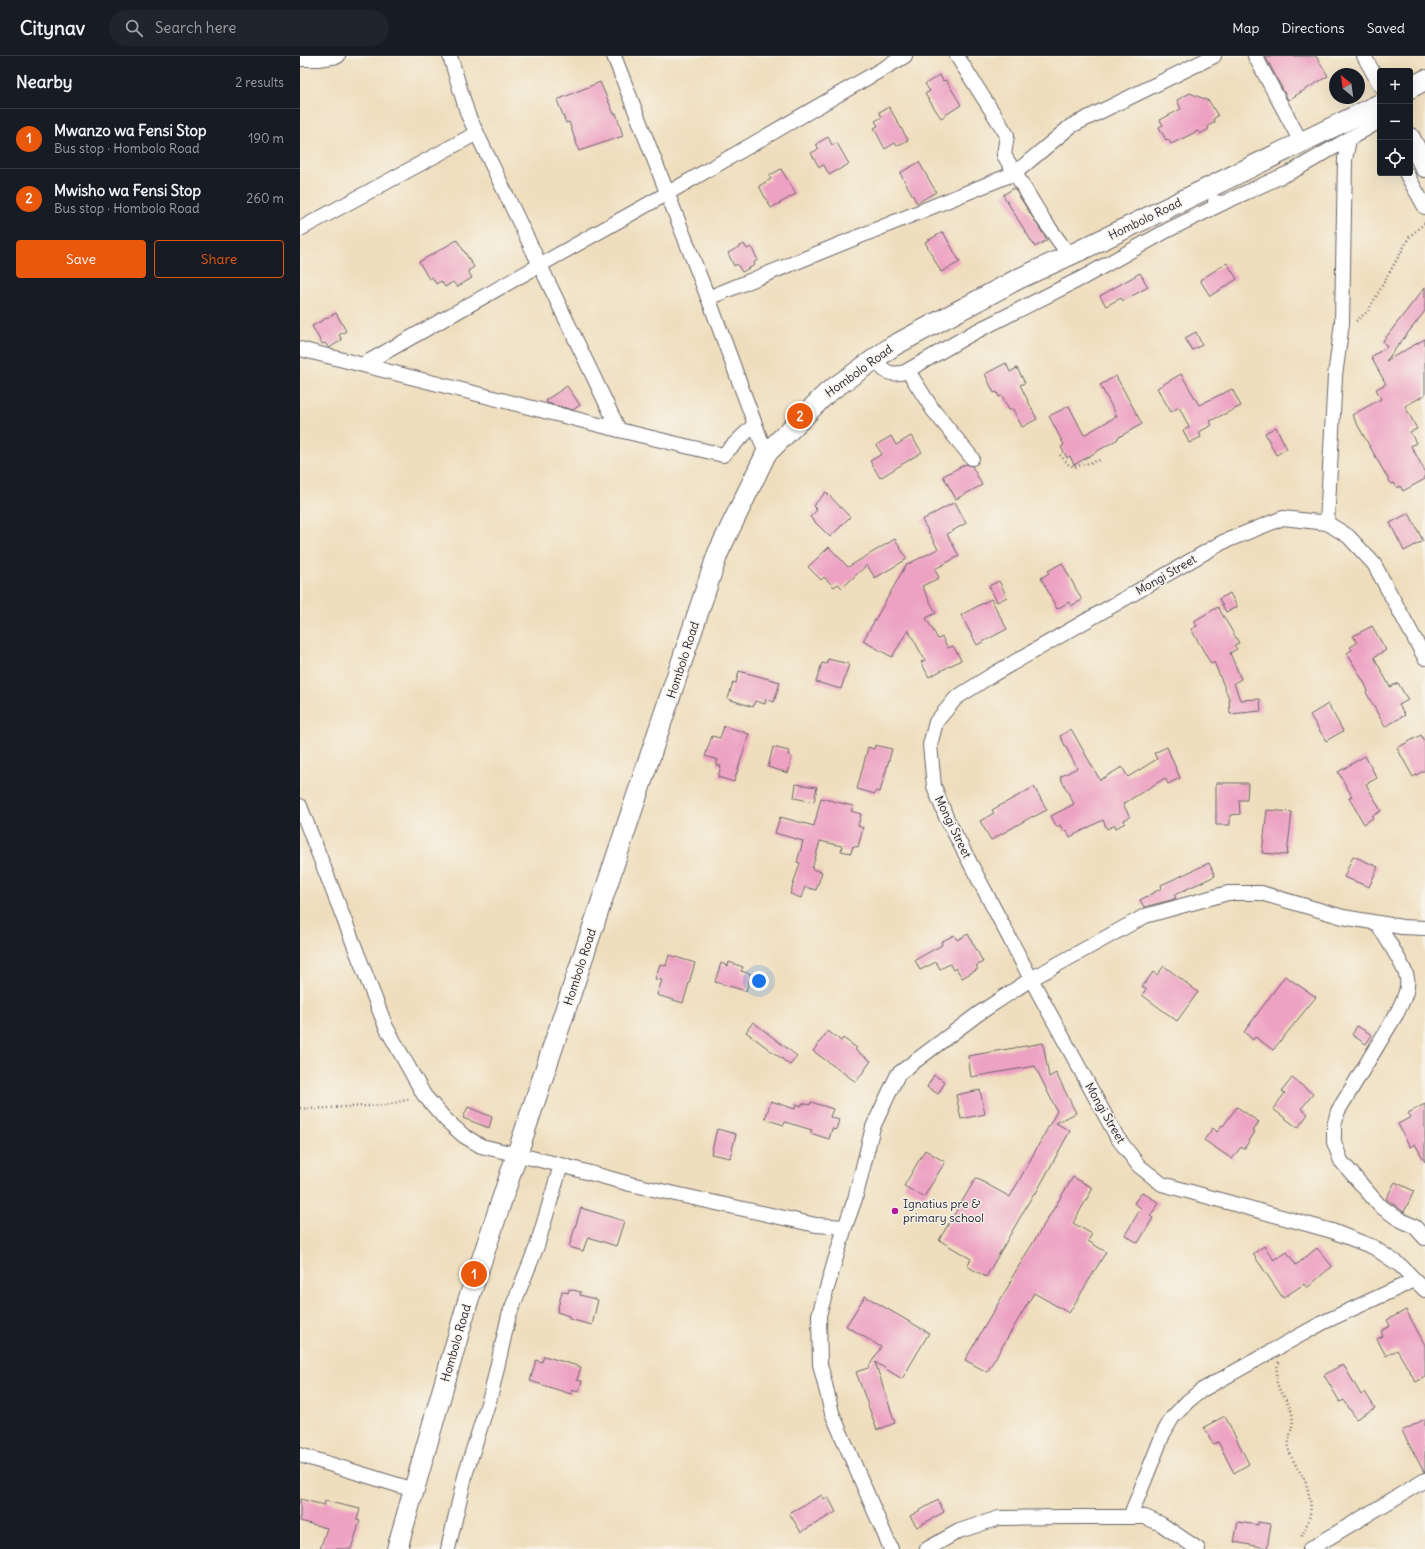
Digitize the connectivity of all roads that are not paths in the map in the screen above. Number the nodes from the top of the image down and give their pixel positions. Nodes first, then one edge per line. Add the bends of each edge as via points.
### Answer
1 (338, 56) edge
2 (450, 56) edge
3 (614, 56) edge
4 (905, 56) edge
5 (957, 56) edge
6 (1214, 56) edge
7 (1255, 56) edge
8 (1364, 56) edge
9 (300, 58) edge
10 (1377, 80) edge
11 (1425, 80) edge
12 (1413, 86) edge
13 (1377, 113) edge
14 (1377, 114) edge
15 (477, 133) junction
16 (1349, 140) junction
17 (1411, 140) edge
18 (1302, 142) junction
19 (1425, 167) edge
20 (1015, 173) junction
21 (1408, 176) edge
22 (668, 193) junction
23 (1191, 196) junction
24 (1223, 203) junction
25 (1425, 207) edge
26 (300, 229) edge
27 (1070, 255) junction
28 (539, 265) junction
29 (708, 298) junction
30 (300, 349) edge
31 (875, 359) junction
32 (364, 364) junction
33 (908, 371) junction
34 (755, 424) junction
35 (619, 430) junction
36 (766, 454) junction
37 (972, 458) dead end
38 (1327, 523) junction
39 (1425, 658) edge
40 (300, 806) edge
41 (1377, 923) junction
42 (1425, 928) edge
43 (1031, 979) junction
44 (518, 1155) junction
45 (561, 1165) junction
46 (845, 1227) junction
47 (1425, 1238) edge
48 (1415, 1280) junction
49 (1425, 1290) edge
50 (300, 1455) edge
51 (1425, 1480) edge
52 (414, 1490) junction
53 (1130, 1517) junction
54 (1304, 1546) edge
55 (397, 1549) edge
56 (448, 1549) edge
57 (891, 1549) edge
58 (926, 1549) edge
59 (1198, 1549) edge

1 - 9 street
2 - 15 street via 468,115
3 - 22 street
4 - 22 street
5 - 20 street via 1007,135 1004,155
6 - 20 street via 1071,126
7 - 18 street
8 - 10 street
11 - 12 street
13 - 18 street, Hombolo Road
14 - 16 street
15 - 26 street
15 - 28 street
16 - 24 street via 1293,171
16 - 38 street via 1345,159 1342,323 1335,376
17 - 19 street
18 - 23 street, Hombolo Road
20 - 27 street via 1043,219
20 - 29 street
21 - 25 street
22 - 28 street
22 - 29 street
23 - 24 street
23 - 27 street, Hombolo Road
24 - 33 street via 971,334
27 - 31 street, Hombolo Road via 965,306 893,346
28 - 32 street
28 - 35 street
29 - 34 street
30 - 32 street
31 - 33 street via 889,373 895,375
31 - 36 street, Hombolo Road via 827,393
32 - 35 street
33 - 37 street via 933,410
34 - 35 street via 723,455
34 - 36 street
36 - 44 street, Hombolo Road via 718,553
38 - 39 street, Mongi Street via 1348,536 1374,564
38 - 43 street, Mongi Street via 1283,518 1224,542 986,679 956,698 936,722 930,746 934,786 946,817
40 - 44 street via 386,1027 424,1095 464,1136 481,1146
41 - 42 street
41 - 43 street via 1261,893 1228,893 1145,916
41 - 47 street via 1407,977 1406,987 1397,1013 1338,1111 1334,1126 1334,1142 1341,1161 1379,1205 1415,1227
43 - 46 street via 978,1014 898,1074 873,1127 855,1199
43 - 48 street, Mongi Street via 1117,1137 1139,1166 1162,1184 1332,1231 1373,1248 1401,1266
44 - 45 street
44 - 52 street, Hombolo Road via 468,1301
45 - 46 street via 630,1184 816,1225
45 - 56 street via 537,1246 509,1315 491,1394 466,1472
46 - 57 street via 819,1315 820,1364 832,1413
48 - 49 street, Mongi Street
48 - 53 street via 1324,1322 1202,1390 1188,1401 1172,1418 1163,1434
50 - 52 street
51 - 54 street
52 - 55 street, Hombolo Road
53 - 58 street via 999,1518 959,1531
53 - 59 street via 1145,1517 1160,1524

